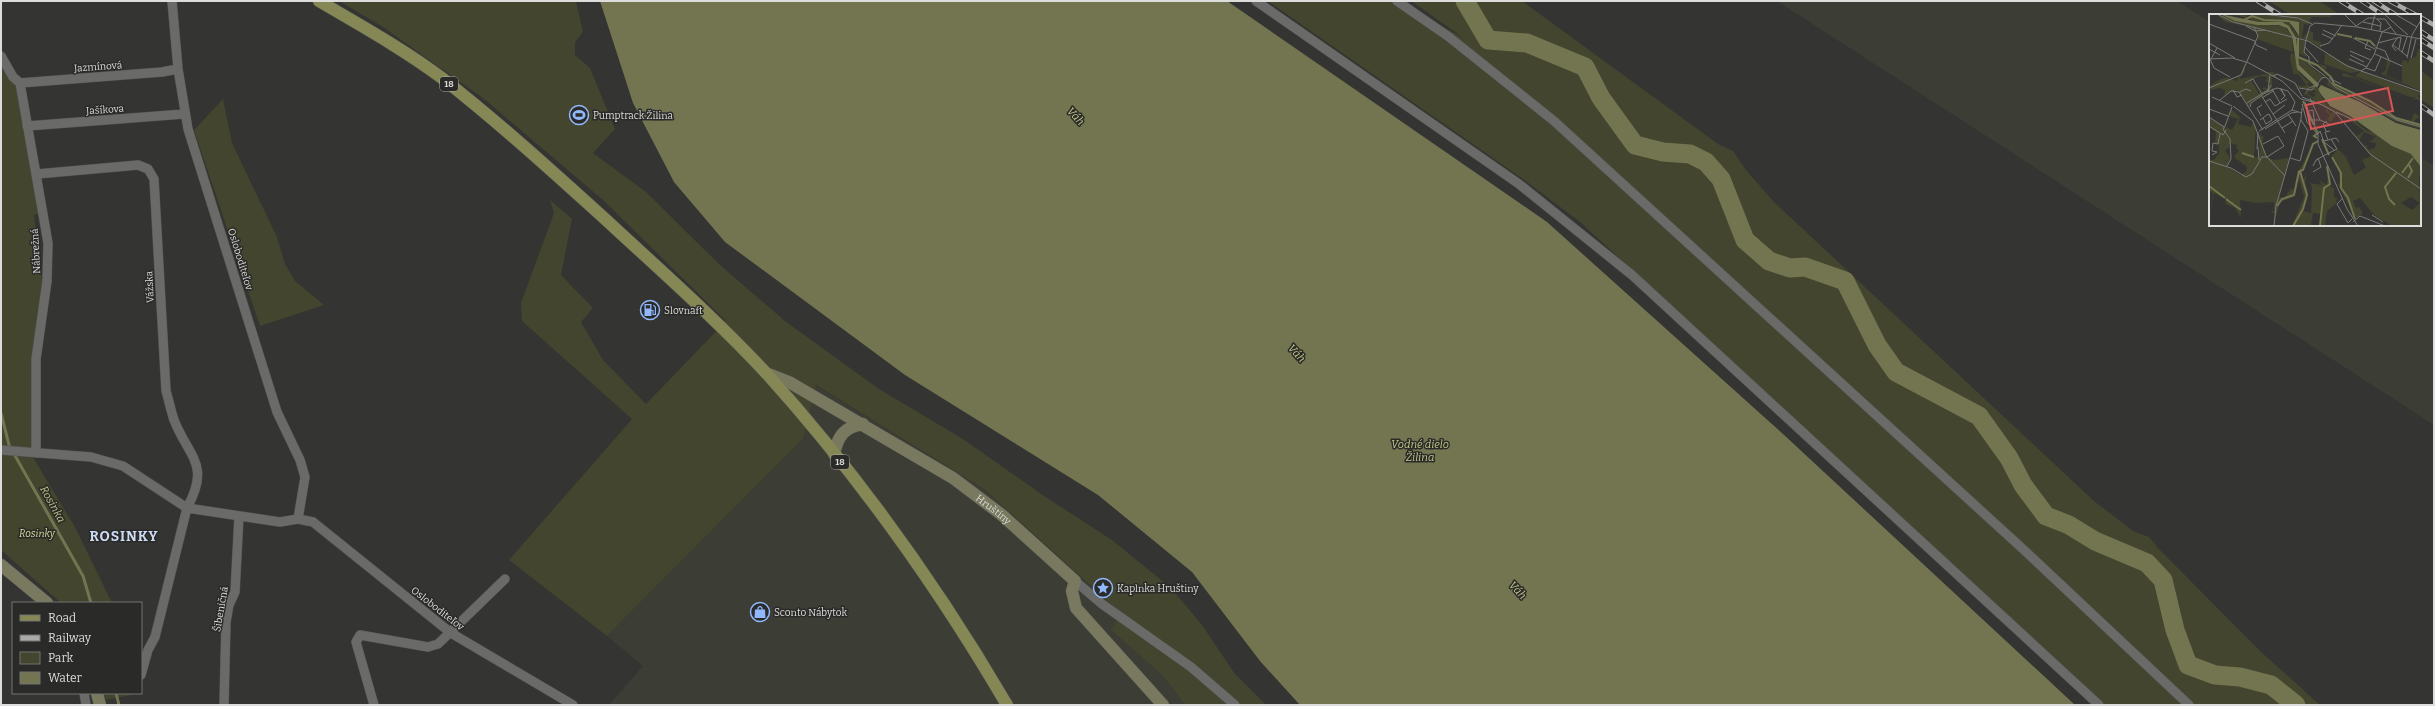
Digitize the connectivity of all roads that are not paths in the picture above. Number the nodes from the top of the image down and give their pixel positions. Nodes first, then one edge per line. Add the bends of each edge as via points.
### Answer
1 (172, 1) edge
2 (319, 1) edge
3 (1256, 1) edge
4 (1396, 1) edge
5 (1, 56) edge
6 (178, 69) junction
7 (20, 83) junction
8 (184, 114) junction
9 (27, 126) junction
10 (37, 174) junction
11 (766, 373) junction
12 (863, 424) junction
13 (4, 450) edge
14 (36, 453) junction
15 (834, 454) junction
16 (187, 508) junction
17 (238, 516) junction
18 (298, 518) junction
19 (1, 564) edge
20 (505, 578) dead end
21 (1076, 581) junction
22 (46, 602) edge
23 (451, 633) junction
24 (142, 671) edge
25 (84, 694) edge
26 (97, 694) edge
27 (86, 705) edge
28 (100, 705) edge
29 (224, 705) edge
30 (374, 705) edge
31 (573, 705) edge
32 (1007, 705) edge
33 (1163, 705) edge
34 (1235, 705) edge
35 (2099, 705) edge
36 (2189, 705) edge

1 - 6 street, Osloboditeľov
2 - 11 main road, 18 via 404,52 497,122 642,253
3 - 35 street via 1519,184 1632,275
4 - 36 street via 1448,37 1554,121 2024,550
5 - 7 street, Nábrežná via 13,77
6 - 7 street, Jazmínová
6 - 8 street, Osloboditeľov
7 - 9 street, Nábrežná
8 - 9 street, Jašíkova
8 - 18 street, Osloboditeľov via 277,412 300,460 304,477
9 - 10 street, Nábrežná
10 - 14 street, Nábrežná via 48,243 47,281 36,359
10 - 16 street, Vážska via 138,165 148,169 154,179 166,391 175,421 192,451 198,470 194,495
11 - 12 street, Hruštiny via 790,382
11 - 15 main road, 18
12 - 15 street via 846,429 840,434
12 - 21 street, Hruštiny via 954,478 1002,515
13 - 14 street
14 - 16 street via 91,456 123,466
15 - 32 main road, 18 via 934,588
16 - 17 street
16 - 24 street, Vážska via 155,637
17 - 18 street via 280,522
17 - 29 street, Šibeničná via 235,592 229,605 226,622
18 - 23 street, Osloboditeľov via 313,522
19 - 22 street
20 - 23 street
21 - 33 street via 1072,591 1076,608
21 - 34 street via 1102,604 1191,667
23 - 30 street via 438,644 428,646 360,635 356,642
23 - 31 street, Osloboditeľov
25 - 27 street
26 - 28 street

